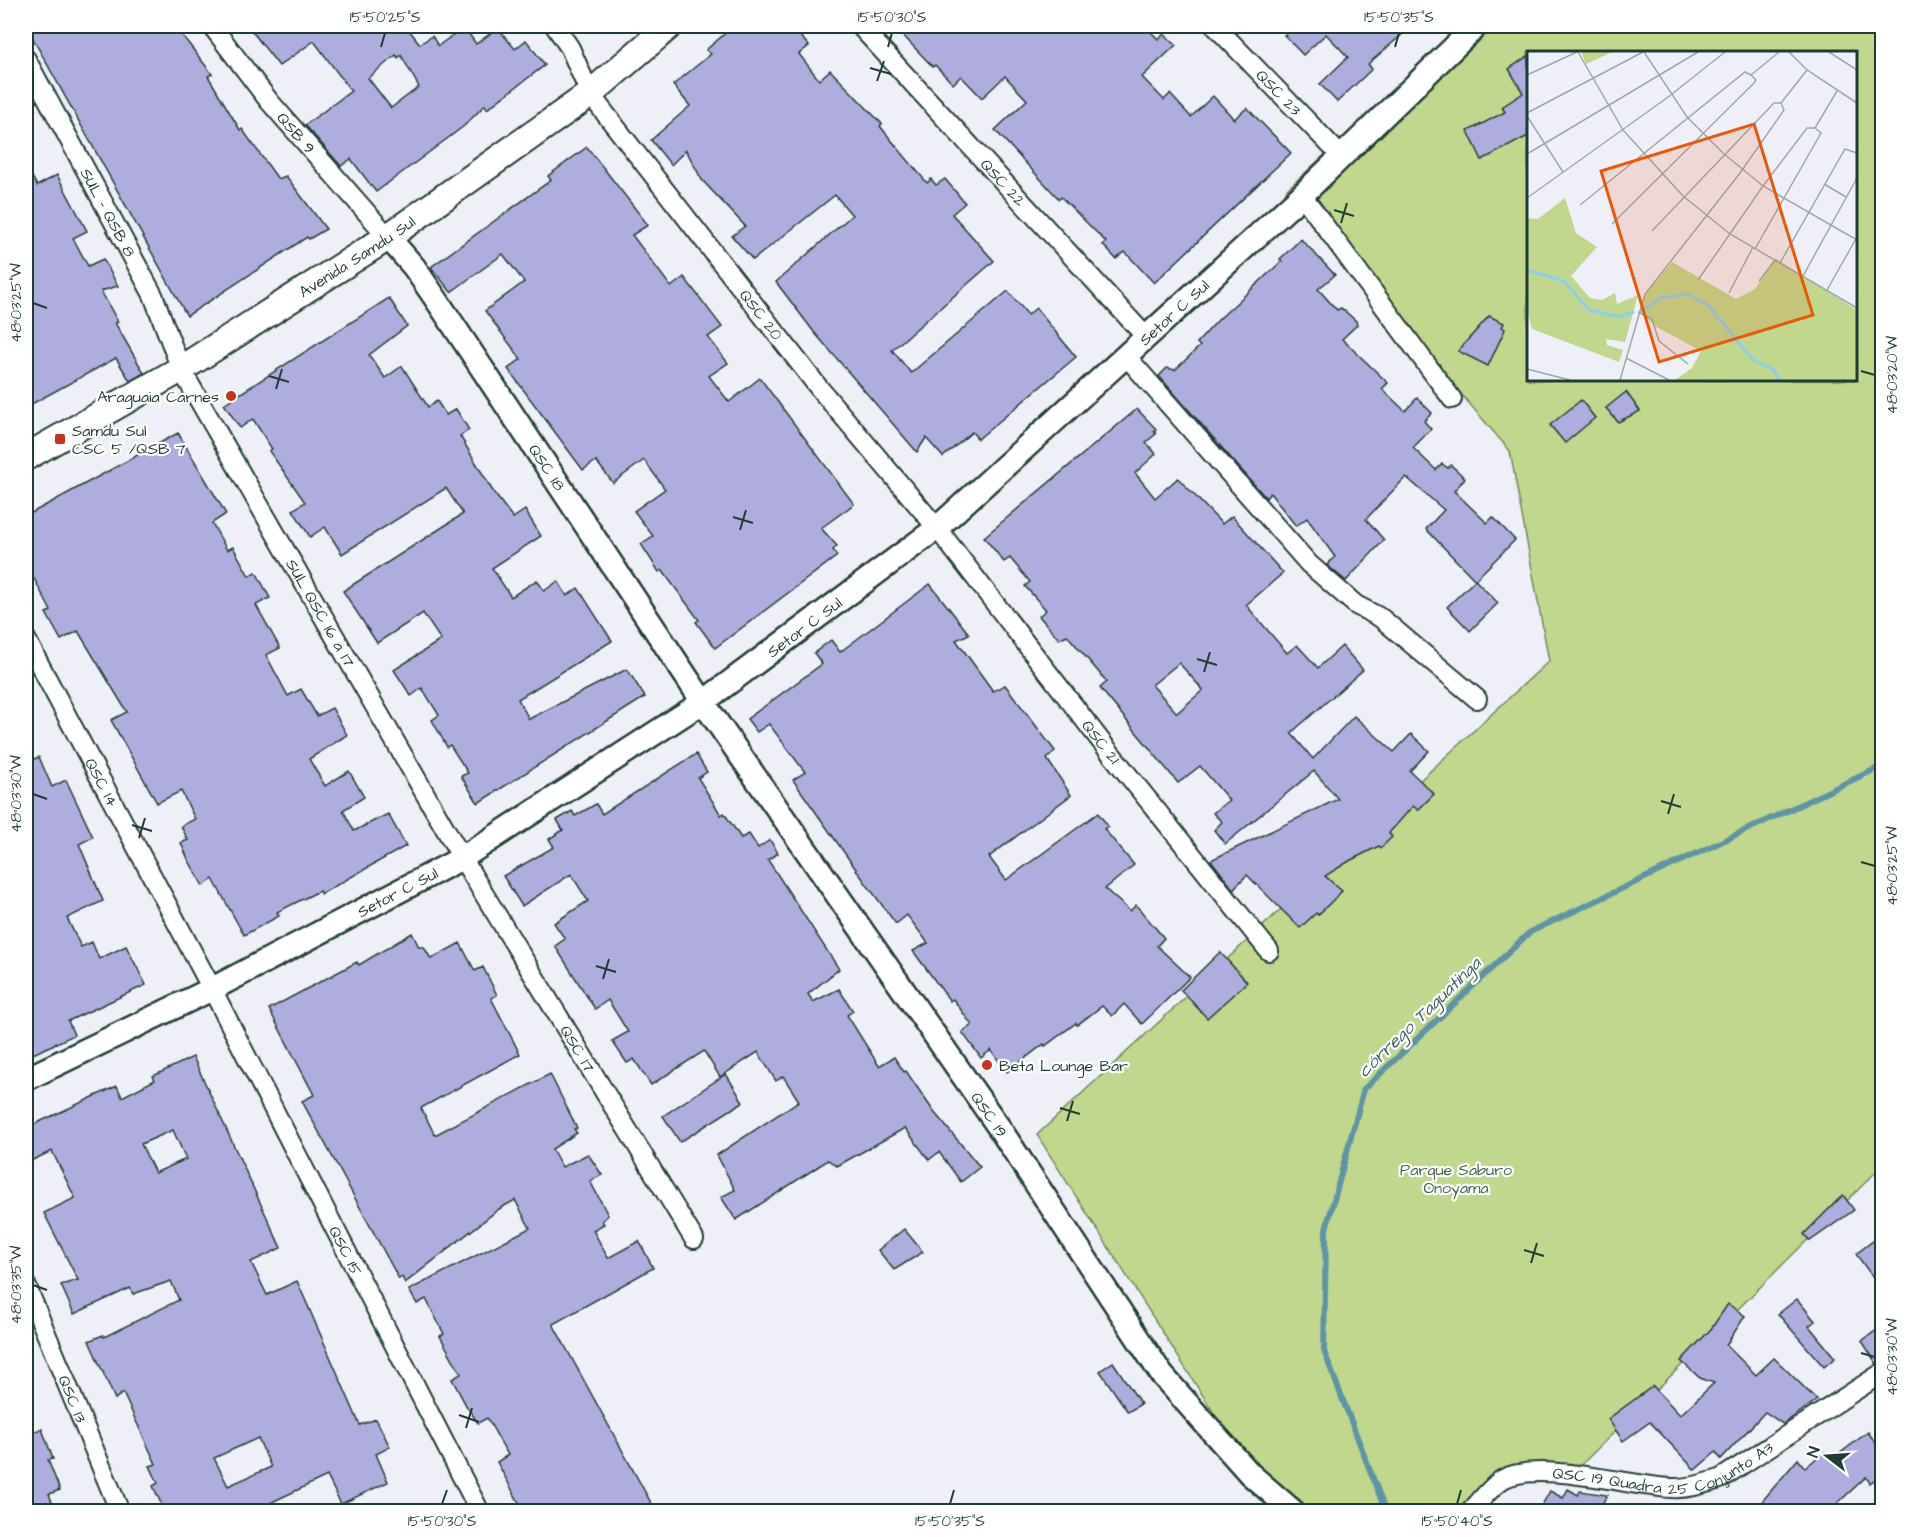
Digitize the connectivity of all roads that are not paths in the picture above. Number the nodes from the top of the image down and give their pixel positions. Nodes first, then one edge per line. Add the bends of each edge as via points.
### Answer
1 (212, 26) edge
2 (555, 26) edge
3 (669, 26) edge
4 (860, 26) edge
5 (1215, 26) edge
6 (1476, 26) edge
7 (26, 59) edge
8 (590, 94) junction
9 (1342, 157) junction
10 (1302, 195) junction
11 (388, 237) junction
12 (1147, 338) junction
13 (1126, 356) junction
14 (181, 369) junction
15 (1452, 399) dead end
16 (26, 457) edge
17 (937, 528) junction
18 (26, 639) edge
19 (1477, 699) dead end
20 (703, 702) junction
21 (462, 858) junction
22 (1269, 951) dead end
23 (212, 990) junction
24 (26, 1079) edge
25 (694, 1239) dead end
26 (26, 1285) edge
27 (1882, 1373) edge
28 (120, 1512) edge
29 (480, 1512) edge
30 (1294, 1512) edge
31 (1470, 1512) edge

1 - 11 street, QSB 9 via 269,100
2 - 8 street, QSC 20 via 570,48
3 - 8 main road, Avenida Samdu Sul
4 - 12 street, QSC 22
5 - 9 street, QSC 23
6 - 9 street, Setor C Sul
7 - 14 street, SUL - QSB 8 via 153,295
8 - 11 main road, Avenida Samdu Sul
8 - 17 street, QSC 20 via 819,388
9 - 10 street, Setor C Sul
10 - 12 street, Setor C Sul
10 - 15 street
11 - 14 main road, Avenida Samdu Sul
11 - 20 street, QSC 18 via 440,305
12 - 13 street, Setor C Sul
13 - 17 street, Setor C Sul
13 - 19 street via 1309,564 1356,605 1381,618
14 - 16 main road, Avenida Samdu Sul
14 - 21 street, SUL QSC 16 a 17
17 - 20 street, Setor C Sul
17 - 22 street, QSC 21
18 - 23 street, QSC 14
20 - 21 street, Setor C Sul
20 - 30 street, QSC 19 via 987,1110 1162,1375 1250,1474
21 - 23 street, Setor C Sul
21 - 25 street, QSC 17
23 - 24 street, Setor C Sul
23 - 29 street, QSC 15
26 - 28 street, QSC 13
27 - 31 street, QSC 19 Quadra 25 Conjunto A3 via 1720,1479 1673,1488 1576,1474 1515,1475 1502,1479

